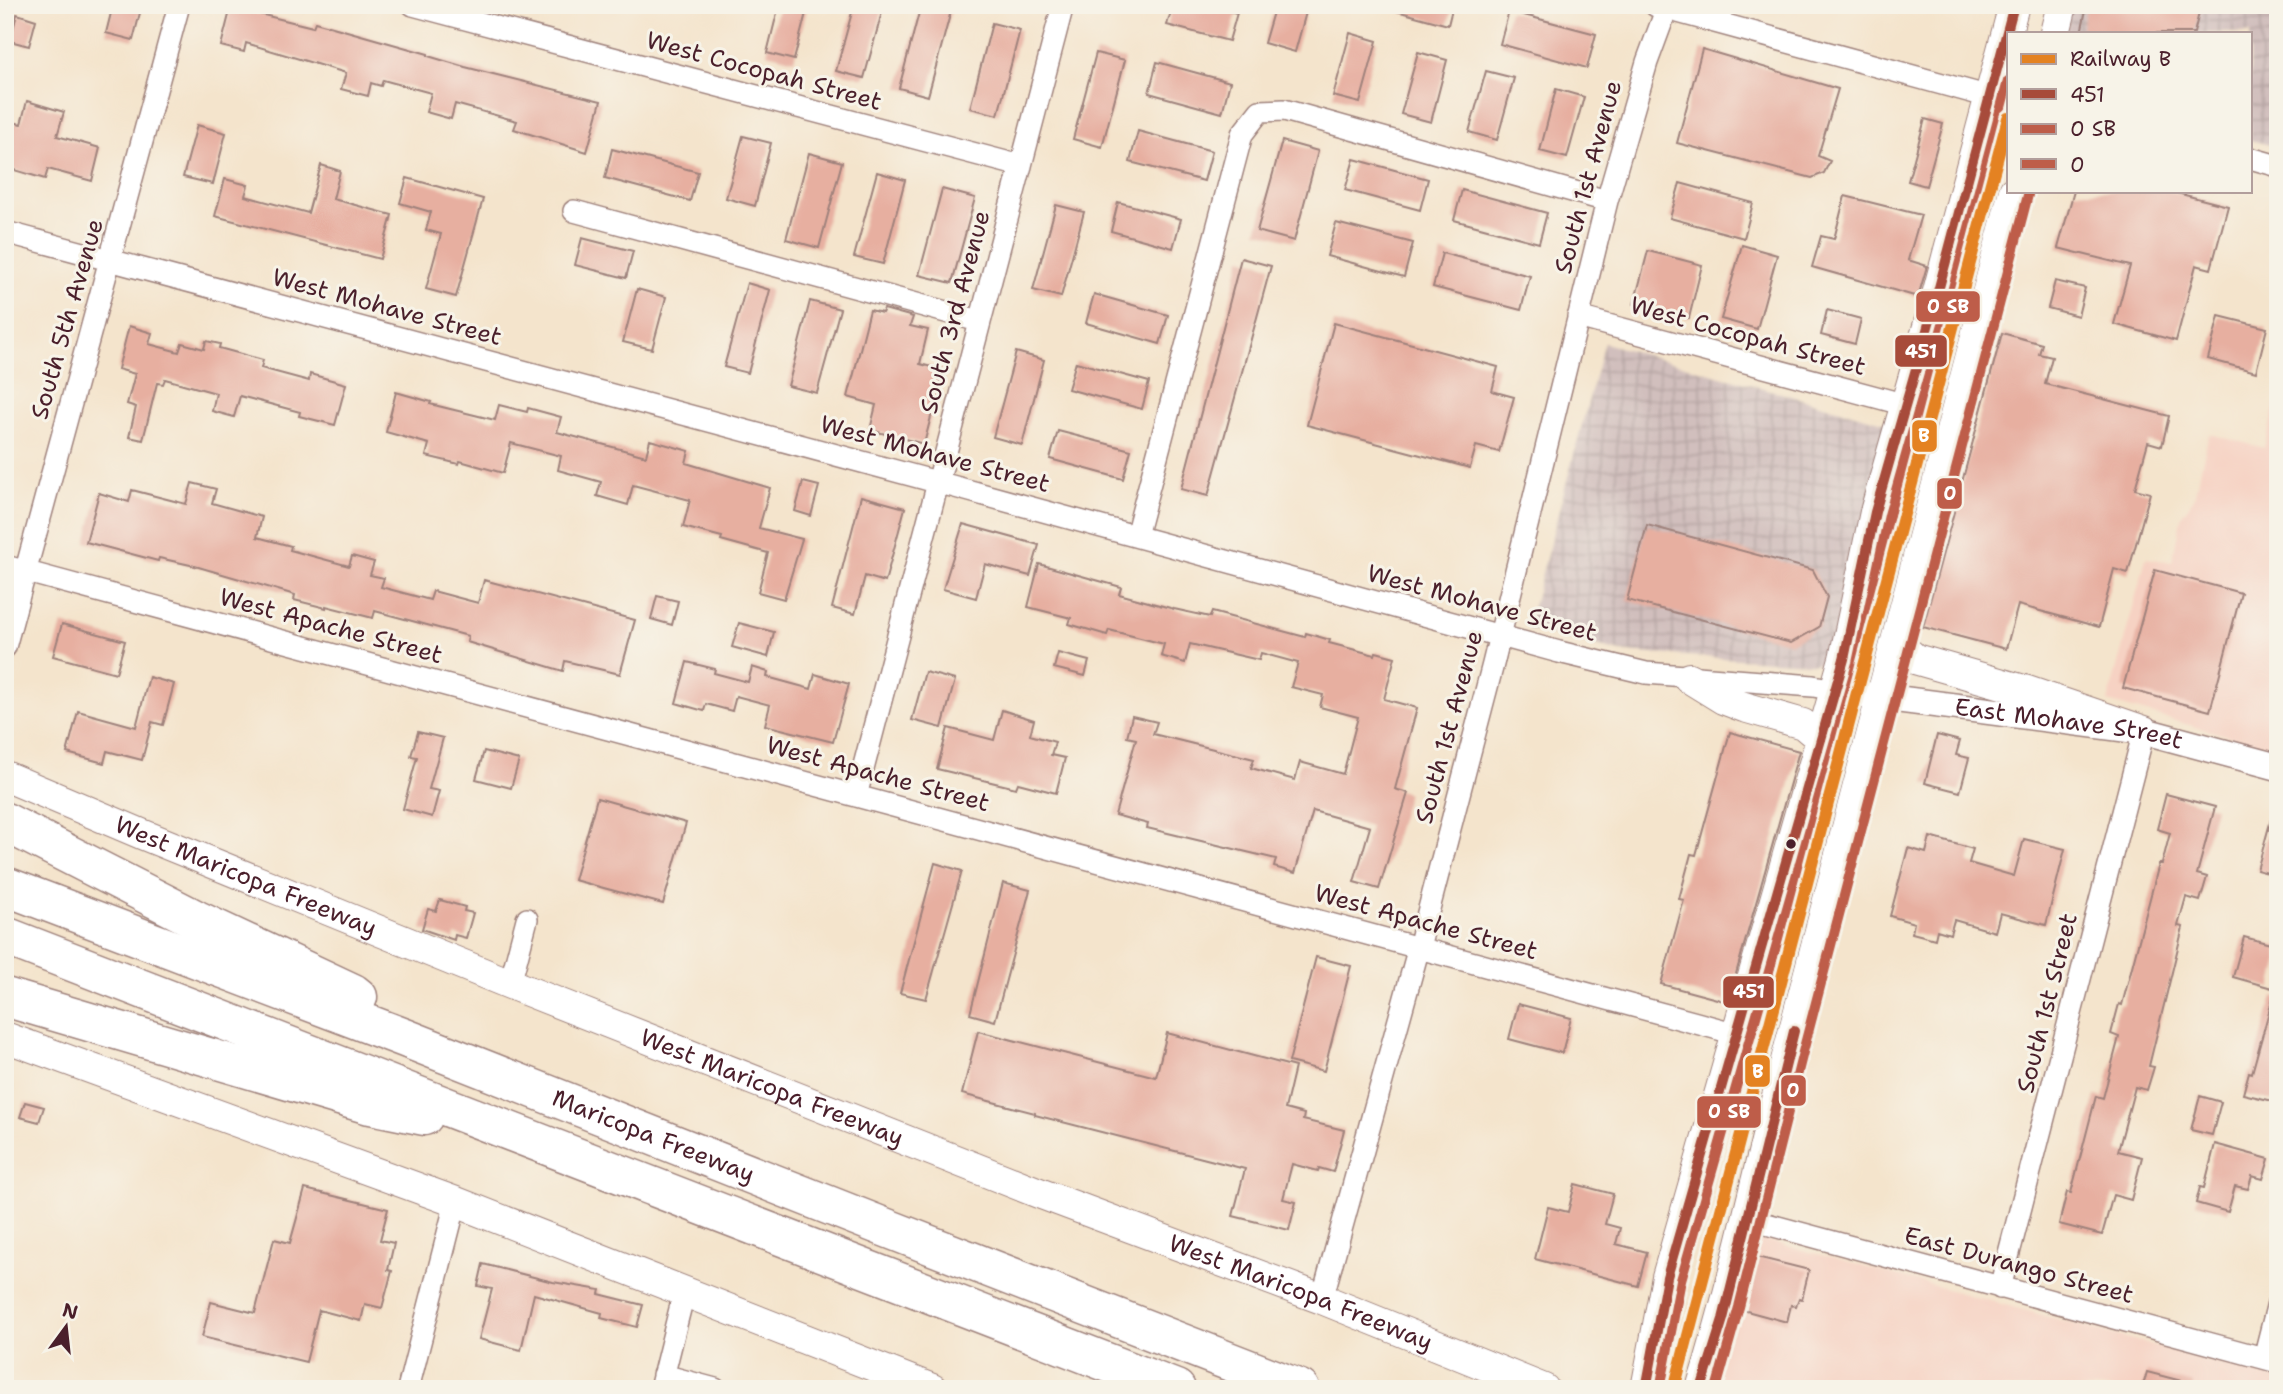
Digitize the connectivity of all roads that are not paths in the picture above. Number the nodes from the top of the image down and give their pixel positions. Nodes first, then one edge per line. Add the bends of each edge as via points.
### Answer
1 (179, 5) edge
2 (413, 5) edge
3 (1063, 5) edge
4 (2014, 5) edge
5 (2062, 5) edge
6 (1663, 6) edge
7 (2055, 32) edge
8 (1990, 97) junction
9 (2252, 159) edge
10 (1021, 166) junction
11 (2278, 166) edge
12 (2014, 192) edge
13 (1608, 201) junction
14 (574, 211) dead end
15 (5, 232) edge
16 (111, 260) junction
17 (1578, 317) junction
18 (979, 321) junction
19 (1906, 405) junction
20 (937, 482) junction
21 (1136, 536) junction
22 (5, 566) edge
23 (26, 571) junction
24 (1500, 636) junction
25 (1897, 643) junction
26 (5, 647) edge
27 (1689, 678) junction
28 (1858, 694) junction
29 (2144, 731) junction
30 (1821, 738) junction
31 (2278, 767) edge
32 (5, 776) edge
33 (856, 796) junction
34 (5, 822) edge
35 (5, 886) edge
36 (527, 919) dead end
37 (5, 936) edge
38 (1419, 947) junction
39 (510, 985) junction
40 (5, 997) edge
41 (1737, 1034) junction
42 (5, 1037) edge
43 (405, 1038) junction
44 (532, 1138) junction
45 (456, 1202) junction
46 (1748, 1219) junction
47 (2000, 1288) junction
48 (684, 1293) junction
49 (1322, 1299) junction
50 (2278, 1303) edge
51 (2271, 1360) edge
52 (661, 1382) edge
53 (408, 1389) edge
54 (715, 1389) edge
55 (932, 1389) edge
56 (1176, 1389) edge
57 (1300, 1389) edge
58 (1544, 1389) edge
59 (1646, 1389) edge
60 (1701, 1389) edge

1 - 16 street, South 5th Avenue
2 - 10 street, West Cocopah Street
3 - 10 street, South 3rd Avenue
4 - 8 main road
5 - 7 main road
6 - 8 street
6 - 13 street, South 1st Avenue
8 - 19 main road
9 - 11 street
10 - 18 street, South 3rd Avenue
12 - 25 main road
13 - 17 street, South 1st Avenue
13 - 21 street via 1284,110 1260,111 1242,134
14 - 18 street
15 - 16 street, West Mohave Street
16 - 20 street, West Mohave Street
16 - 23 street, South 5th Avenue
17 - 19 street, West Cocopah Street
17 - 24 street, South 1st Avenue
18 - 20 street, South 3rd Avenue
19 - 28 main road via 1875,512 1844,659
20 - 21 street, West Mohave Street
20 - 33 street, South 3rd Avenue
21 - 24 street, West Mohave Street
22 - 23 street, West Apache Street
23 - 26 street, South 5th Avenue
23 - 33 street, West Apache Street
24 - 27 street, West Mohave Street via 1646,673
24 - 38 street, South 1st Avenue
25 - 28 main road
25 - 29 main road via 1915,659
27 - 28 street, West Mohave Street via 1801,685
27 - 30 main road via 1734,704 1803,724
28 - 29 street, East Mohave Street
28 - 30 main road
28 - 46 main road via 1789,1048
29 - 31 street, East Mohave Street
29 - 47 street, South 1st Street
30 - 41 main road
32 - 39 main road, West Maricopa Freeway
33 - 38 street, West Apache Street
34 - 43 highway via 353,993
35 - 43 highway, Maricopa Freeway
36 - 39 street
37 - 44 highway, Maricopa Freeway
38 - 41 street, West Apache Street
38 - 49 street, South 1st Avenue
39 - 49 main road, West Maricopa Freeway
40 - 44 highway via 370,1105
41 - 59 main road via 1667,1277
42 - 45 main road
43 - 57 highway, Maricopa Freeway
44 - 56 highway, Maricopa Freeway
45 - 48 main road
45 - 53 street
46 - 47 street, East Durango Street
46 - 60 main road
47 - 51 street, East Durango Street
48 - 52 street
48 - 55 main road
49 - 58 main road, West Maricopa Freeway
50 - 51 street
52 - 54 street

